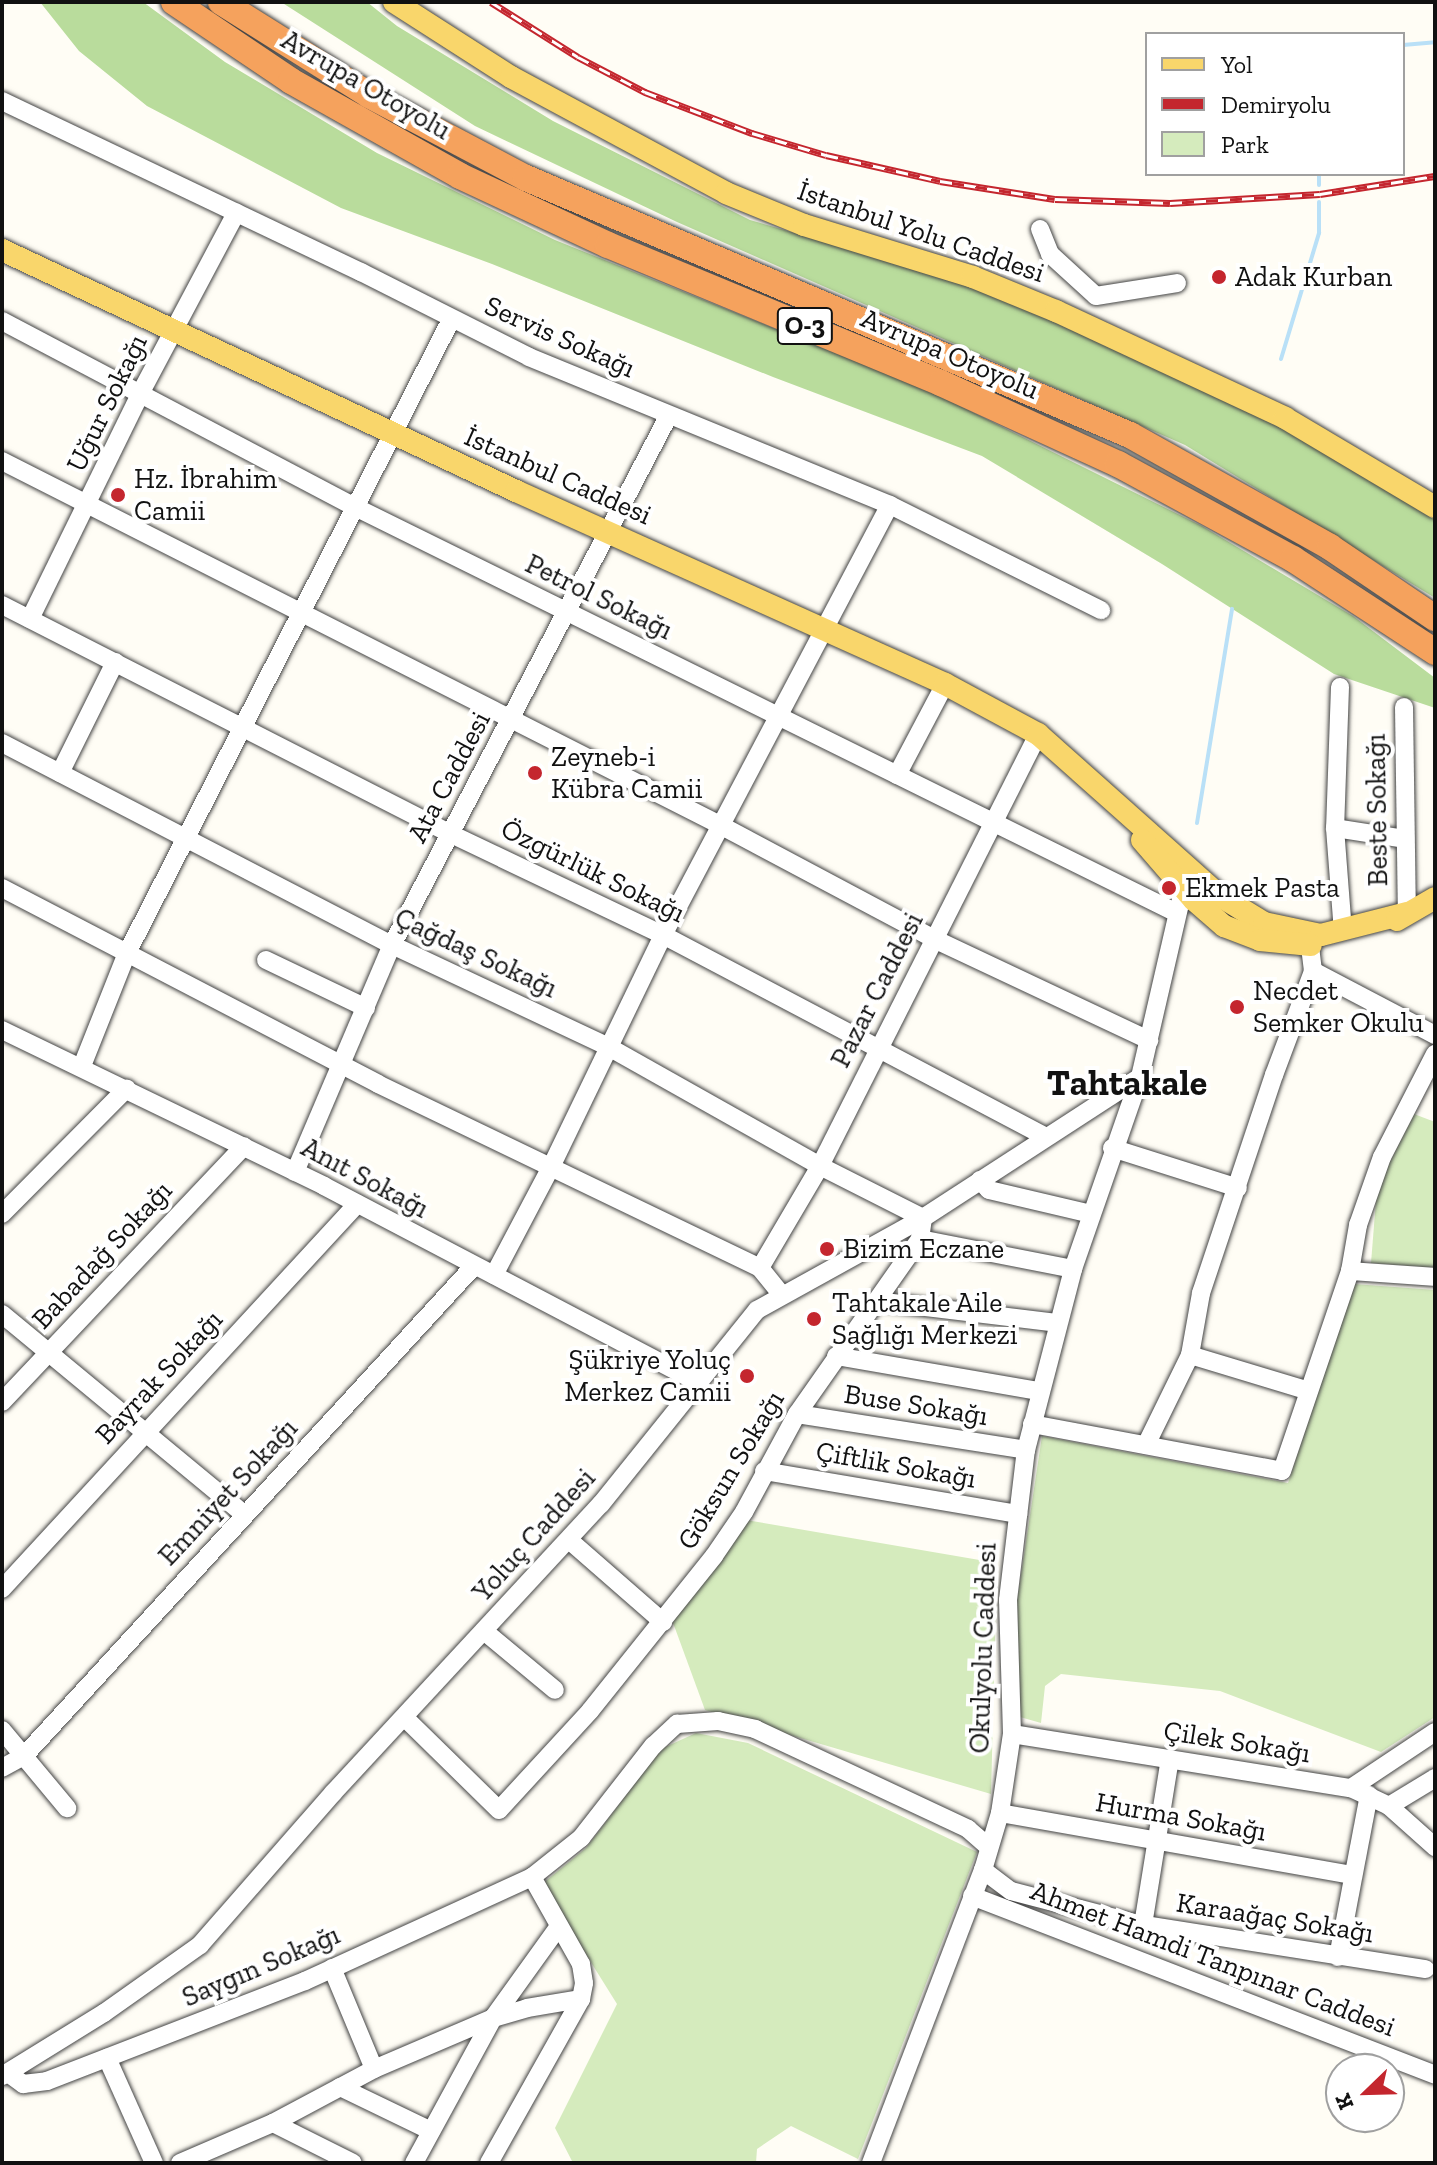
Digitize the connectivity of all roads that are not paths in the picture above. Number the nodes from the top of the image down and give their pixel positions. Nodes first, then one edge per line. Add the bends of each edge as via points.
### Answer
1 (174, 2) edge
2 (221, 2) edge
3 (394, 2) edge
4 (2, 101) edge
5 (236, 213) junction
6 (1040, 229) dead end
7 (2, 250) edge
8 (1177, 283) dead end
9 (1096, 296) junction
10 (452, 318) junction
11 (2, 321) edge
12 (1084, 324) junction
13 (175, 329) junction
14 (141, 392) junction
15 (669, 415) junction
16 (393, 434) junction
17 (2, 461) edge
18 (88, 505) junction
19 (890, 505) junction
20 (355, 507) junction
21 (1435, 507) edge
22 (608, 532) junction
23 (2, 605) edge
24 (1101, 610) dead end
25 (566, 613) junction
26 (301, 614) junction
27 (1435, 618) edge
28 (30, 619) junction
29 (825, 628) junction
30 (1435, 652) edge
31 (115, 662) junction
32 (945, 684) junction
33 (1340, 687) dead end
34 (1404, 707) dead end
35 (780, 716) junction
36 (509, 721) junction
37 (243, 728) junction
38 (1038, 734) junction
39 (2, 743) edge
40 (1079, 771) junction
41 (60, 773) junction
42 (897, 775) junction
43 (992, 823) junction
44 (720, 825) junction
45 (1335, 828) junction
46 (451, 834) junction
47 (186, 838) junction
48 (1405, 839) junction
49 (1173, 851) junction
50 (2, 888) edge
51 (1435, 898) edge
52 (1185, 900) junction
53 (1407, 913) junction
54 (1251, 915) junction
55 (1343, 931) junction
56 (663, 935) junction
57 (934, 939) junction
58 (1309, 939) junction
59 (392, 945) junction
60 (127, 953) junction
61 (266, 960) dead end
62 (1313, 971) junction
63 (366, 1008) junction
64 (5, 1035) edge
65 (1435, 1035) edge
66 (1149, 1040) junction
67 (607, 1046) junction
68 (878, 1051) junction
69 (1435, 1054) edge
70 (341, 1065) junction
71 (82, 1066) junction
72 (1140, 1077) junction
73 (127, 1088) junction
74 (1045, 1136) junction
75 (244, 1146) junction
76 (1112, 1148) junction
77 (820, 1166) junction
78 (551, 1167) junction
79 (295, 1172) junction
80 (980, 1180) junction
81 (1238, 1188) junction
82 (357, 1204) junction
83 (2, 1214) edge
84 (1091, 1214) junction
85 (923, 1218) junction
86 (920, 1239) junction
87 (473, 1267) junction
88 (760, 1268) junction
89 (1073, 1269) junction
90 (1350, 1271) junction
91 (494, 1275) junction
92 (1435, 1277) edge
93 (781, 1294) junction
94 (876, 1301) junction
95 (2, 1314) edge
96 (1057, 1323) junction
97 (50, 1352) junction
98 (1190, 1355) junction
99 (836, 1356) junction
100 (699, 1383) junction
101 (1039, 1391) junction
102 (1309, 1391) junction
103 (2, 1402) edge
104 (797, 1414) junction
105 (1032, 1424) junction
106 (146, 1433) junction
107 (1146, 1445) junction
108 (1026, 1450) junction
109 (764, 1471) junction
110 (1018, 1514) junction
111 (245, 1515) junction
112 (569, 1540) junction
113 (2, 1589) edge
114 (663, 1622) junction
115 (484, 1631) junction
116 (555, 1690) dead end
117 (405, 1718) junction
118 (2, 1730) edge
119 (1435, 1732) edge
120 (1012, 1734) junction
121 (24, 1756) junction
122 (1170, 1759) junction
123 (2, 1768) edge
124 (1435, 1778) edge
125 (1360, 1792) junction
126 (1389, 1806) junction
127 (67, 1808) dead end
128 (1000, 1813) junction
129 (1157, 1841) junction
130 (989, 1847) junction
131 (1435, 1847) edge
132 (983, 1870) junction
133 (1353, 1875) junction
134 (532, 1877) junction
135 (972, 1896) junction
136 (1143, 1925) junction
137 (559, 1926) junction
138 (1338, 1957) junction
139 (332, 1968) junction
140 (1426, 1969) dead end
141 (581, 1999) junction
142 (493, 2018) junction
143 (107, 2058) junction
144 (374, 2069) junction
145 (5, 2074) edge
146 (1435, 2075) edge
147 (340, 2087) junction
148 (273, 2123) junction
149 (431, 2131) junction
150 (197, 2161) edge
151 (154, 2163) edge
152 (353, 2163) edge
153 (414, 2163) edge
154 (489, 2163) edge
155 (871, 2163) edge

1 - 30 highway, Avrupa Otoyolu / O-3 via 291,81 460,176 1118,464 1293,559
2 - 27 highway, Avrupa Otoyolu / O-3 via 369,95 526,178 1130,435 1330,547
3 - 12 main road, İstanbul Yolu Caddesi via 511,77 726,193 804,225 973,277
4 - 5 street, Servis Sokağı
5 - 10 street, Servis Sokağı
5 - 13 street, Uğur Sokağı
6 - 9 street via 1050,254
7 - 13 main road, İstanbul Caddesi
8 - 9 street
9 - 12 street
10 - 15 street, Servis Sokağı via 529,357
10 - 16 street
11 - 14 street, Petrol Sokağı
12 - 21 main road, İstanbul Yolu Caddesi via 1285,418
13 - 14 street, Uğur Sokağı
13 - 16 main road, İstanbul Caddesi
14 - 18 street, Uğur Sokağı
14 - 20 street, Petrol Sokağı
15 - 19 street, Servis Sokağı
15 - 22 street, Ata Caddesi
16 - 20 street
16 - 22 main road, İstanbul Caddesi
17 - 18 street
18 - 26 street
18 - 28 street, Uğur Sokağı
19 - 24 street, Servis Sokağı
19 - 29 street
20 - 25 street, Petrol Sokağı
20 - 26 street
22 - 25 street, Ata Caddesi
22 - 29 main road, İstanbul Caddesi
23 - 28 street, Özgürlük Sokağı
25 - 35 street, Petrol Sokağı
25 - 36 street, Ata Caddesi
26 - 36 street
26 - 37 street
28 - 31 street, Özgürlük Sokağı
29 - 32 main road, İstanbul Caddesi
29 - 35 street
31 - 37 street, Özgürlük Sokağı
31 - 41 street
32 - 38 main road, İstanbul Caddesi
32 - 42 street
33 - 45 street
34 - 48 street, Beste Sokağı
35 - 42 street, Petrol Sokağı
35 - 44 street
36 - 44 street
36 - 46 street, Ata Caddesi
37 - 46 street, Özgürlük Sokağı
37 - 47 street
38 - 40 main road, İstanbul Caddesi
38 - 43 street, Pazar Caddesi
39 - 41 street, Çağdaş Sokağı
40 - 49 main road, İstanbul Caddesi
40 - 52 main road, İstanbul Caddesi
41 - 47 street, Çağdaş Sokağı
42 - 43 street, Petrol Sokağı
43 - 52 street, Petrol Sokağı
43 - 57 street, Pazar Caddesi
44 - 56 street
44 - 57 street
45 - 48 street
45 - 55 street
46 - 56 street, Özgürlük Sokağı
46 - 59 street, Ata Caddesi
47 - 59 street, Çağdaş Sokağı
47 - 60 street
48 - 53 street, Beste Sokağı
49 - 52 main road via 1190,879
49 - 54 main road, İstanbul Caddesi via 1220,896
50 - 60 street
51 - 53 main road, İstanbul Caddesi
52 - 54 main road via 1215,900
52 - 58 main road, İstanbul Caddesi via 1224,926 1260,940
52 - 66 street, Okulyolu Caddesi via 1171,976 1162,987
53 - 55 main road, İstanbul Caddesi
53 - 58 main road, İstanbul Caddesi via 1382,930 1329,944
54 - 58 main road, İstanbul Caddesi
55 - 58 main road, İstanbul Caddesi
56 - 67 street
56 - 68 street, Özgürlük Sokağı
57 - 66 street
57 - 68 street, Pazar Caddesi
58 - 62 street
59 - 63 street, Ata Caddesi
59 - 67 street, Çağdaş Sokağı
60 - 70 street
60 - 71 street
61 - 63 street
62 - 65 street
62 - 81 street
63 - 70 street, Ata Caddesi
64 - 71 street, Anıt Sokağı
66 - 72 street, Okulyolu Caddesi
67 - 77 street, Çağdaş Sokağı
67 - 78 street
68 - 74 street, Özgürlük Sokağı
68 - 77 street, Pazar Caddesi
69 - 90 street via 1382,1157 1358,1225
70 - 78 street
70 - 79 street, Ata Caddesi
71 - 73 street, Anıt Sokağı
72 - 74 street, Yoluç Caddesi
72 - 76 street, Okulyolu Caddesi
73 - 75 street, Anıt Sokağı
73 - 83 street
74 - 80 street, Yoluç Caddesi
75 - 79 street, Anıt Sokağı
75 - 97 street, Babadağ Sokağı
76 - 81 street
76 - 84 street, Okulyolu Caddesi
77 - 85 street, Çağdaş Sokağı
77 - 88 street, Pazar Caddesi
78 - 88 street
78 - 91 street
79 - 82 street, Anıt Sokağı
80 - 84 street via 989,1190
80 - 85 street, Yoluç Caddesi
81 - 98 street via 1201,1293
82 - 87 street, Anıt Sokağı
82 - 106 street, Bayrak Sokağı
84 - 89 street, Okulyolu Caddesi
85 - 86 street, Göksun Sokağı
85 - 93 street, Yoluç Caddesi
86 - 89 street
86 - 94 street, Göksun Sokağı
87 - 91 street, Anıt Sokağı
87 - 111 street, Emniyet Sokağı
88 - 93 street
89 - 96 street, Okulyolu Caddesi
90 - 92 street
90 - 102 street
91 - 100 street, Anıt Sokağı
93 - 100 street, Yoluç Caddesi via 757,1310
94 - 96 street
94 - 99 street, Göksun Sokağı
95 - 97 street
96 - 101 street, Okulyolu Caddesi
97 - 103 street, Babadağ Sokağı
97 - 106 street
98 - 102 street
98 - 107 street
99 - 101 street
99 - 104 street, Göksun Sokağı
100 - 112 street, Yoluç Caddesi
101 - 105 street, Okulyolu Caddesi
102 - 107 street via 1282,1471
104 - 108 street, Buse Sokağı
104 - 109 street, Göksun Sokağı
105 - 107 street
105 - 108 street, Okulyolu Caddesi
106 - 111 street
106 - 113 street, Bayrak Sokağı
108 - 110 street, Okulyolu Caddesi
109 - 110 street, Çiftlik Sokağı
109 - 114 street, Göksun Sokağı via 744,1512
110 - 120 street, Okulyolu Caddesi via 1008,1600
111 - 121 street, Emniyet Sokağı
112 - 114 street
112 - 115 street, Yoluç Caddesi
114 - 117 street, Göksun Sokağı via 499,1810
115 - 116 street
115 - 117 street, Yoluç Caddesi
117 - 145 street, Yoluç Caddesi via 200,1945
118 - 121 street
119 - 125 street
120 - 122 street, Çilek Sokağı
120 - 128 street, Okulyolu Caddesi
121 - 123 street, Emniyet Sokağı
121 - 127 street
122 - 125 street, Çilek Sokağı
122 - 129 street
124 - 126 street
125 - 126 street, Çilek Sokağı
125 - 133 street
126 - 131 street, Çilek Sokağı
128 - 129 street, Hurma Sokağı
128 - 130 street, Okulyolu Caddesi
129 - 133 street, Hurma Sokağı
129 - 136 street
130 - 132 street, Okulyolu Caddesi
130 - 134 street, Saygın Sokağı via 968,1829 755,1729 701,1721 677,1724 653,1746 581,1838
132 - 135 street, Okulyolu Caddesi
132 - 136 street, Karaağaç Sokağı via 1011,1891
133 - 138 street
134 - 137 street
134 - 139 street, Saygın Sokağı
135 - 146 street, Ahmet Hamdi Tanpınar Caddesi
135 - 155 street, Okulyolu Caddesi
136 - 138 street, Karaağaç Sokağı
137 - 141 street via 581,1964
137 - 142 street
138 - 140 street, Karaağaç Sokağı
139 - 143 street, Saygın Sokağı
139 - 144 street
141 - 142 street
141 - 154 street
142 - 144 street
142 - 149 street
143 - 145 street, Saygın Sokağı via 47,2081 23,2084
143 - 151 street
144 - 147 street
147 - 148 street
147 - 149 street
148 - 150 street
148 - 152 street
149 - 153 street

